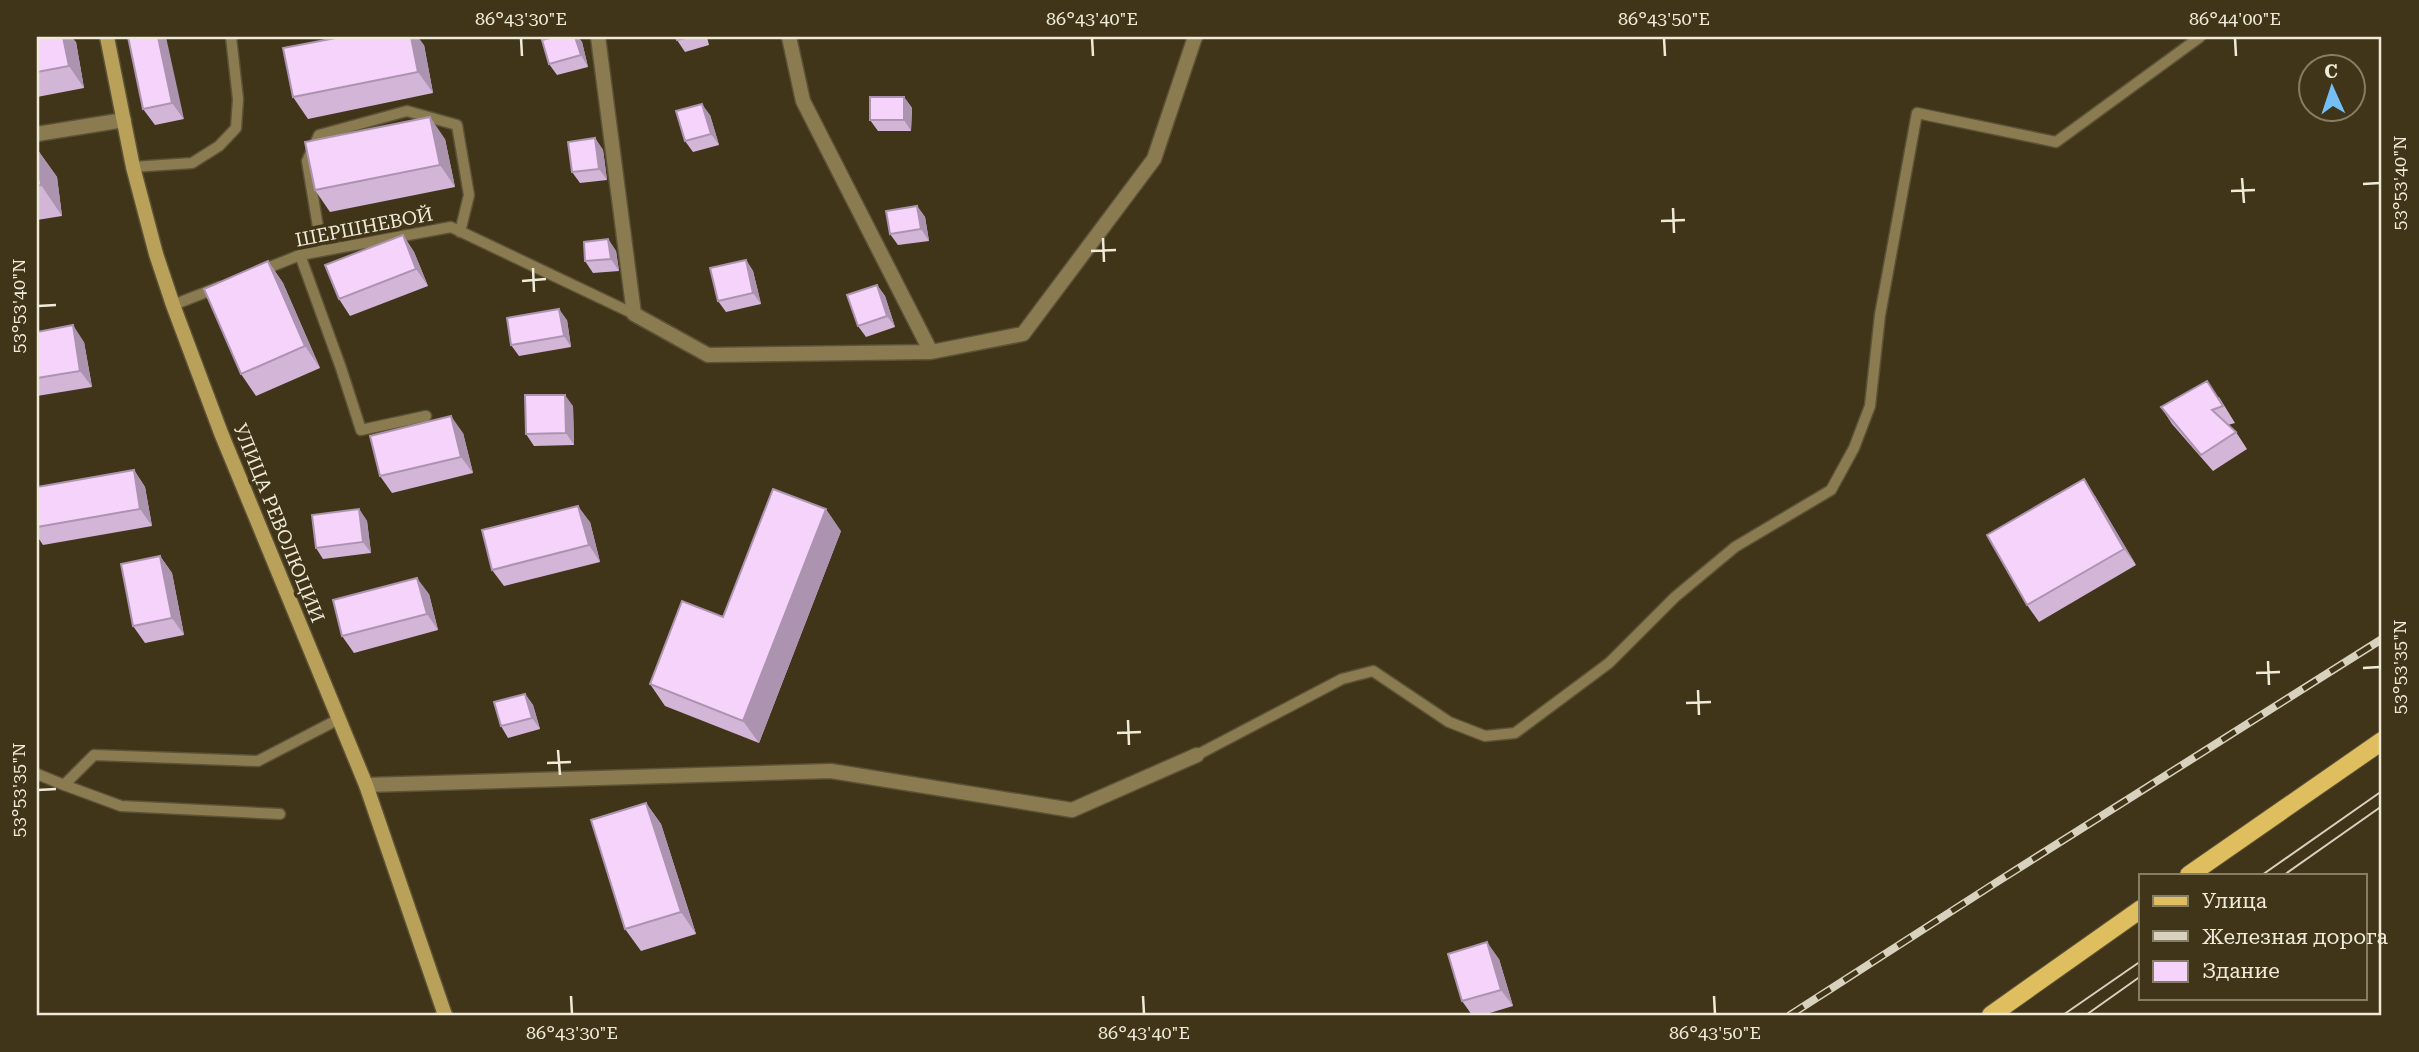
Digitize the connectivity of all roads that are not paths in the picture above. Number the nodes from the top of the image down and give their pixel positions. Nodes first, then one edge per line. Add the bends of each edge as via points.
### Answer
1 (107, 37) edge
2 (231, 37) edge
3 (598, 37) edge
4 (789, 37) edge
5 (1195, 37) edge
6 (2200, 37) edge
7 (124, 120) junction
8 (37, 134) edge
9 (134, 167) junction
10 (460, 232) junction
11 (322, 251) junction
12 (300, 255) junction
13 (249, 275) edge
14 (236, 280) edge
15 (173, 305) junction
16 (634, 314) junction
17 (931, 352) junction
18 (426, 416) dead end
19 (340, 719) junction
20 (2382, 741) edge
21 (1197, 755) joint
22 (37, 774) edge
23 (64, 785) junction
24 (366, 785) junction
25 (280, 814) dead end
26 (2190, 874) edge
27 (2139, 910) edge
28 (445, 1015) edge
29 (1990, 1015) edge

1 - 7 street, УЛИЦА РЕВОЛЮЦИИ
2 - 9 lane via 239,99 236,128 219,146 192,163
3 - 16 street
4 - 17 street via 803,101
5 - 17 street via 1154,159 1023,334
6 - 21 lane via 2056,142 1917,113 1880,315 1870,406 1831,490 1735,547 1675,597 1609,663 1515,733 1485,736 1449,722 1373,671 1342,679
7 - 8 street
7 - 9 street, УЛИЦА РЕВОЛЮЦИИ
9 - 15 street, УЛИЦА РЕВОЛЮЦИИ
10 - 11 lane, ШЕРШНЕВОЙ via 451,228
10 - 11 lane via 469,195 457,125 407,111 318,135 307,161
10 - 16 lane, ШЕРШНЕВОЙ
11 - 12 lane, ШЕРШНЕВОЙ
12 - 13 lane, ШЕРШНЕВОЙ
12 - 18 lane via 361,430
14 - 15 lane
15 - 19 street, УЛИЦА РЕВОЛЮЦИИ
16 - 17 street via 708,355
19 - 23 lane via 258,761 94,755
19 - 24 street, УЛИЦА РЕВОЛЮЦИИ
20 - 26 main road
21 - 24 street via 1072,810 831,771
22 - 23 lane
23 - 25 lane via 121,806
24 - 28 street, УЛИЦА РЕВОЛЮЦИИ
27 - 29 main road

